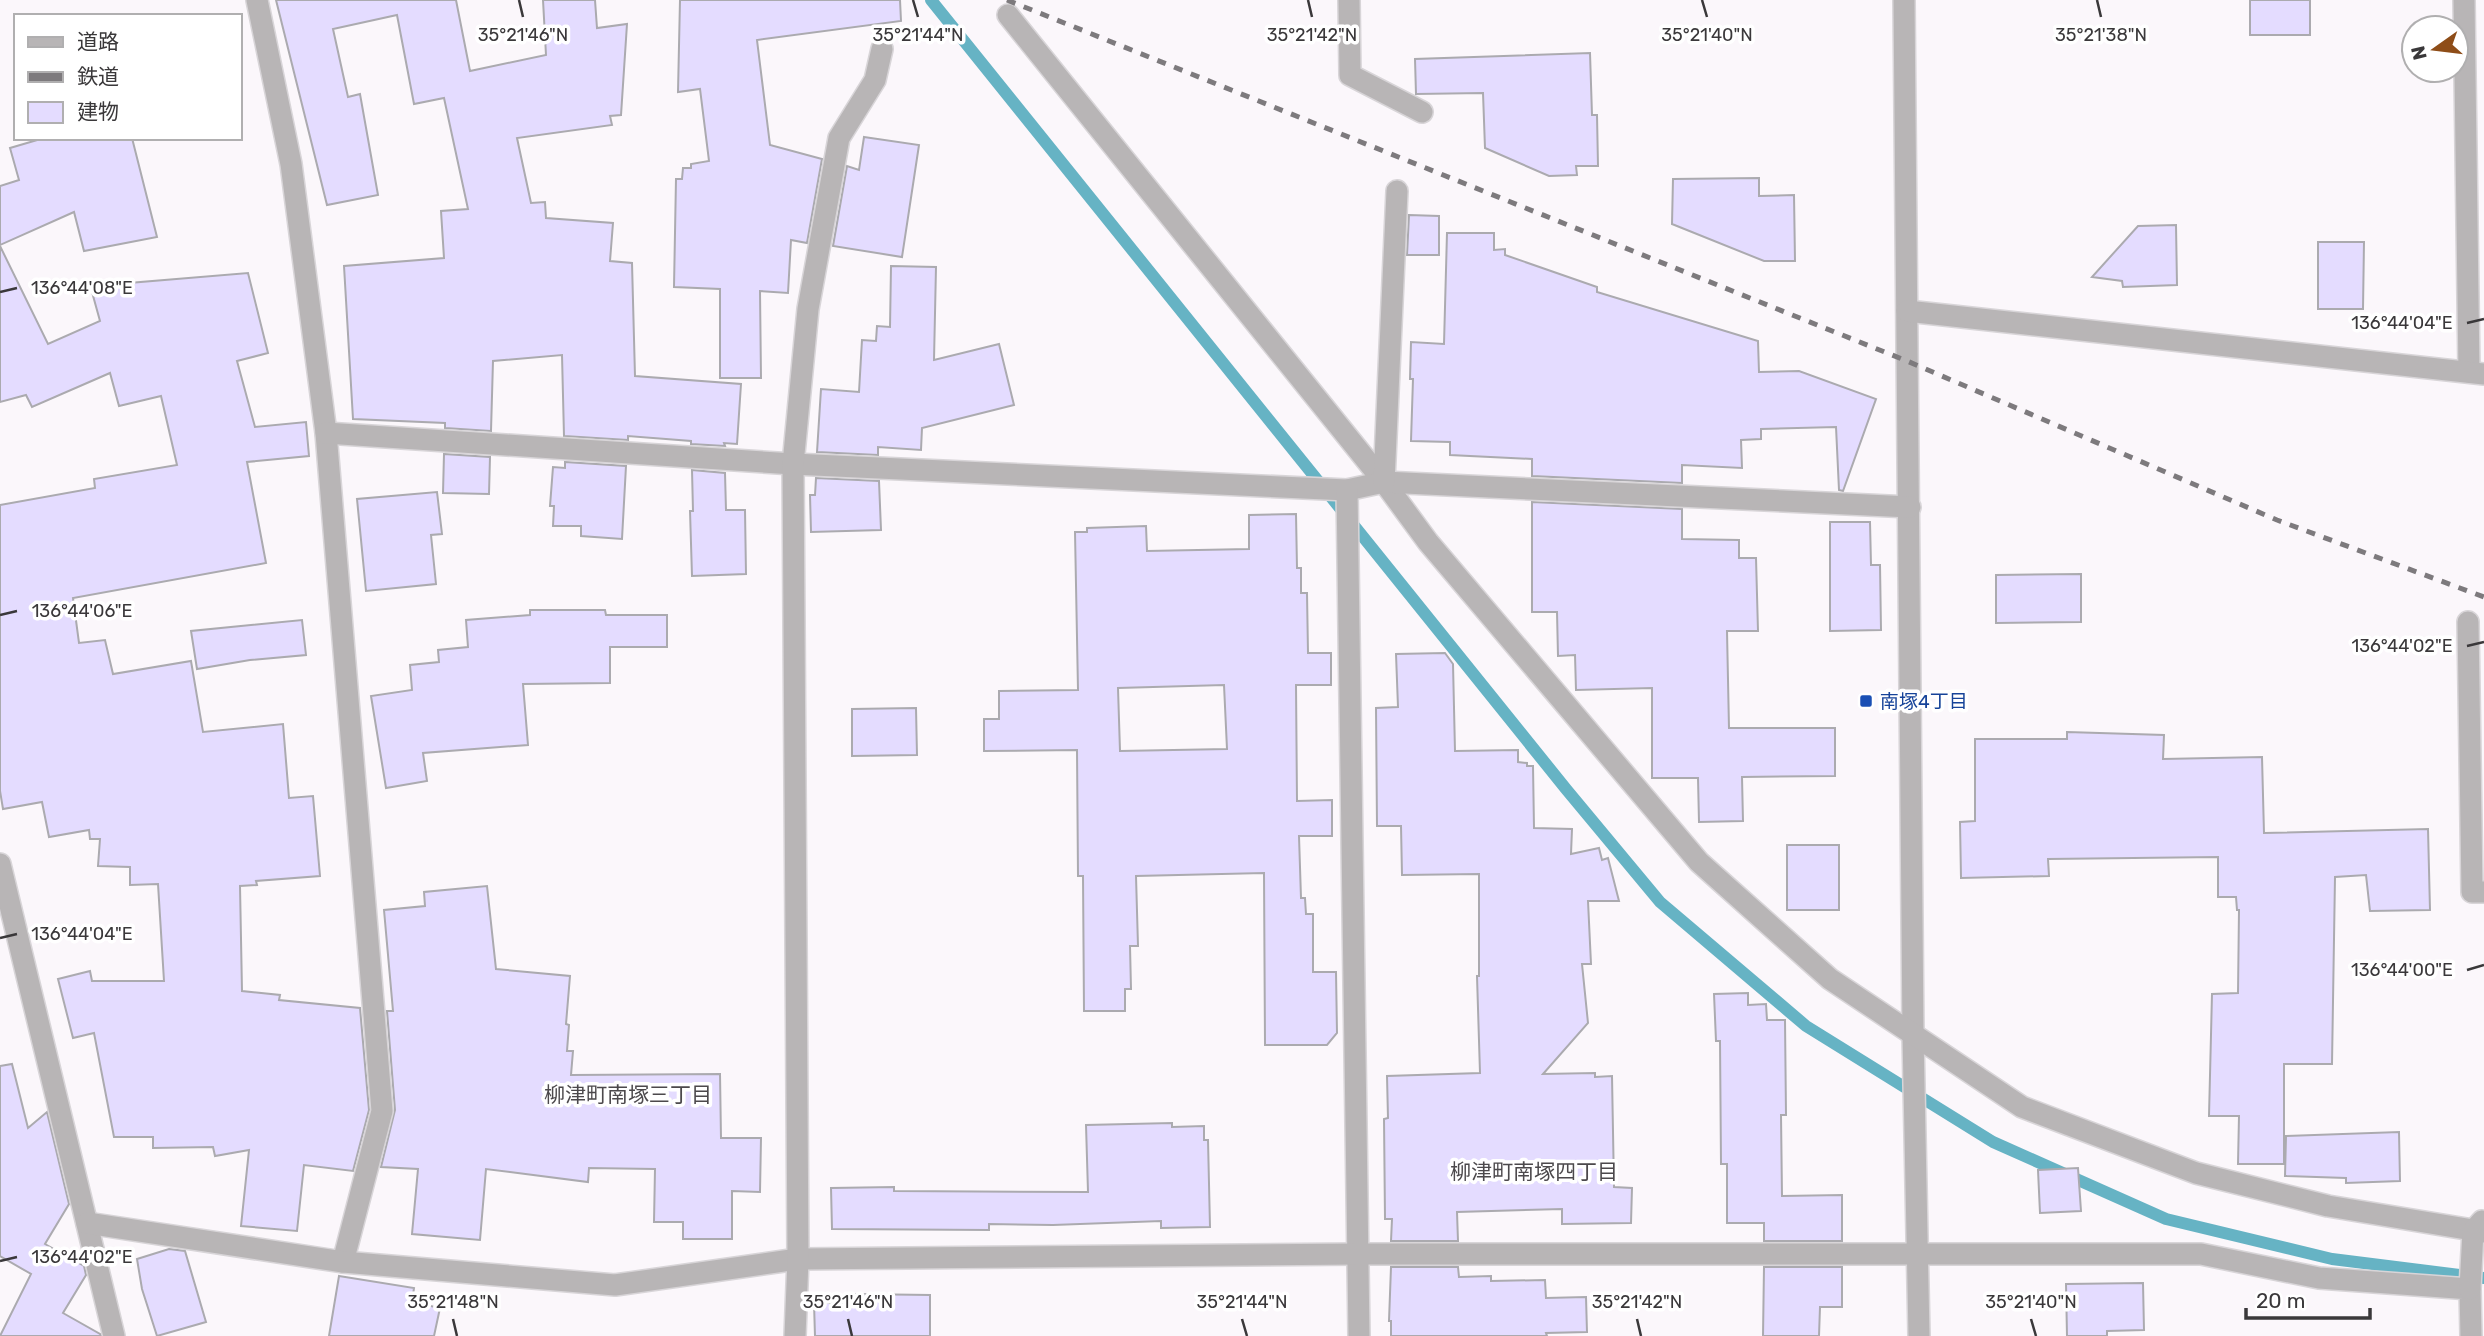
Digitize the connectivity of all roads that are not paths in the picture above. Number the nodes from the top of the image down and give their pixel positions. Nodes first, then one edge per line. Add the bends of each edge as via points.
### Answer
1 (257, 0) edge
2 (1349, 0) edge
3 (1905, 0) edge
4 (2464, 0) edge
5 (1008, 15) dead end
6 (882, 49) dead end
7 (1422, 112) dead end
8 (1397, 191) dead end
9 (1907, 311) junction
10 (2476, 373) edge
11 (326, 433) junction
12 (793, 464) junction
13 (1384, 482) junction
14 (1347, 490) junction
15 (1910, 507) junction
16 (2468, 622) dead end
17 (0, 864) edge
18 (2484, 892) edge
19 (1913, 1035) junction
20 (87, 1223) junction
21 (2480, 1227) edge
22 (1358, 1254) junction
23 (1918, 1255) junction
24 (798, 1258) junction
25 (343, 1262) junction
26 (2470, 1289) junction
27 (114, 1336) edge
28 (795, 1336) edge
29 (1359, 1336) edge
30 (1919, 1336) edge
31 (2471, 1336) edge

1 - 11 street via 291,164
2 - 7 street via 1350,75
3 - 9 street
4 - 10 street
5 - 13 street
6 - 12 street via 875,80 839,138 808,309
8 - 13 street
9 - 10 street
9 - 15 street
11 - 12 street
11 - 25 street via 382,1111
12 - 14 street
12 - 24 street
13 - 14 street
13 - 15 street
13 - 19 street via 1428,542 1699,862 1830,979
14 - 22 street
15 - 19 street
16 - 18 street via 2472,892
17 - 20 street
19 - 21 street via 2022,1107 2196,1173 2328,1206
19 - 23 street
20 - 25 street
20 - 27 street
21 - 26 street
22 - 23 street
22 - 24 street
22 - 29 street
23 - 26 street via 2201,1254 2319,1278
23 - 30 street
24 - 25 street via 615,1286
24 - 28 street
26 - 31 street

